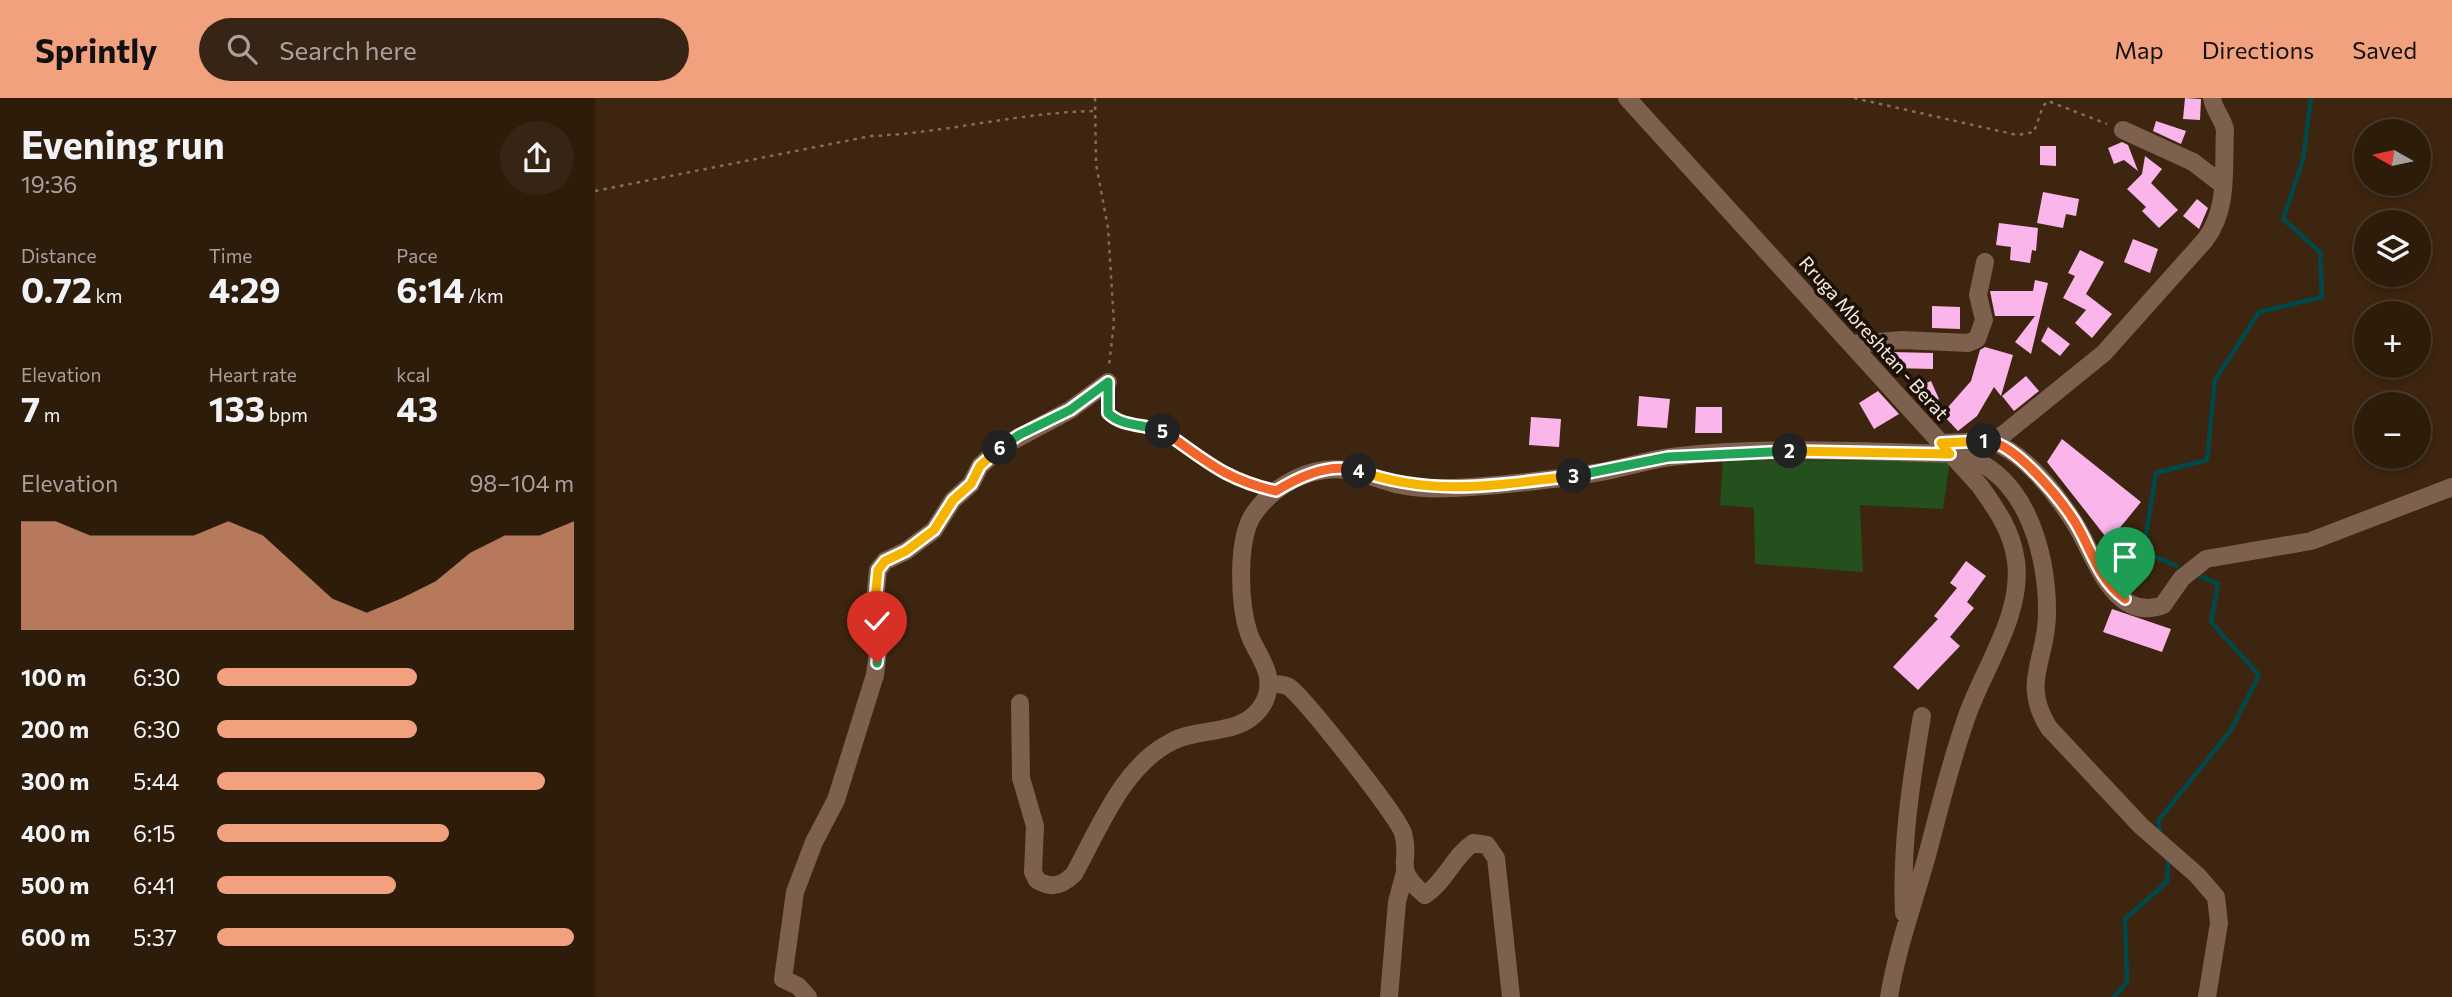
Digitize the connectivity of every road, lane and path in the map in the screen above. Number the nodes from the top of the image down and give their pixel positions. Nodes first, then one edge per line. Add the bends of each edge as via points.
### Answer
1 (1095, 98) edge
2 (1627, 98) edge
3 (1854, 98) edge
4 (2212, 98) edge
5 (1096, 111) junction
6 (2123, 130) joint
7 (2223, 185) junction
8 (595, 191) edge
9 (1985, 262) dead end
10 (1853, 344) junction
11 (1108, 382) junction
12 (1990, 441) junction
13 (1946, 449) junction
14 (2452, 486) edge
15 (1276, 491) junction
16 (1268, 683) junction
17 (1020, 703) dead end
18 (1922, 716) dead end
19 (1405, 872) junction
20 (1904, 926) junction
21 (808, 997) edge
22 (1389, 997) edge
23 (1511, 997) edge
24 (1889, 997) edge
25 (2207, 997) edge

1 - 5 path
2 - 10 street, Rruga Mbreshtan - Berat
3 - 6 path via 2017,135 2034,132 2043,106 2057,102
4 - 7 street via 2224,122
5 - 8 path via 1051,111 915,134 870,136
5 - 11 path via 1096,164 1108,228 1114,323
6 - 7 street via 2193,162
7 - 12 street via 2216,226 2104,353
9 - 10 street via 1978,295 1984,320 1976,339 1968,343 1902,340
10 - 13 street, Rruga Mbreshtan - Berat
11 - 15 path via 1108,413 1117,422 1164,432 1241,483
11 - 21 street via 1070,410 1002,447 980,466 934,530 878,570 874,609 880,636 875,675 836,800 795,892 787,936 783,979 799,986
12 - 13 street
12 - 14 street via 2004,446 2033,471 2074,521 2111,589 2140,608 2163,605 2182,578 2206,559 2311,541
13 - 15 street via 1728,452 1668,457 1572,476 1429,489 1350,469 1323,470
13 - 20 street, Rruga Mbreshtan - Berat via 2006,523 2016,562 2014,602 1967,714
13 - 25 street via 1977,459 2029,513 2047,613 2035,698 2049,728 2216,897 2219,923
15 - 16 street via 1254,513 1245,534 1242,561 1243,606
16 - 17 street via 1268,694 1247,721 1171,741 1148,757 1113,803 1074,874 1055,886 1037,880 1033,872 1035,826 1021,778
16 - 19 street via 1287,685 1385,803 1403,833
18 - 20 street via 1902,877
19 - 22 street via 1397,902
19 - 23 street via 1425,895 1438,887 1461,852 1473,843 1487,845 1496,858
20 - 24 street, Rruga Mbreshtan - Berat

